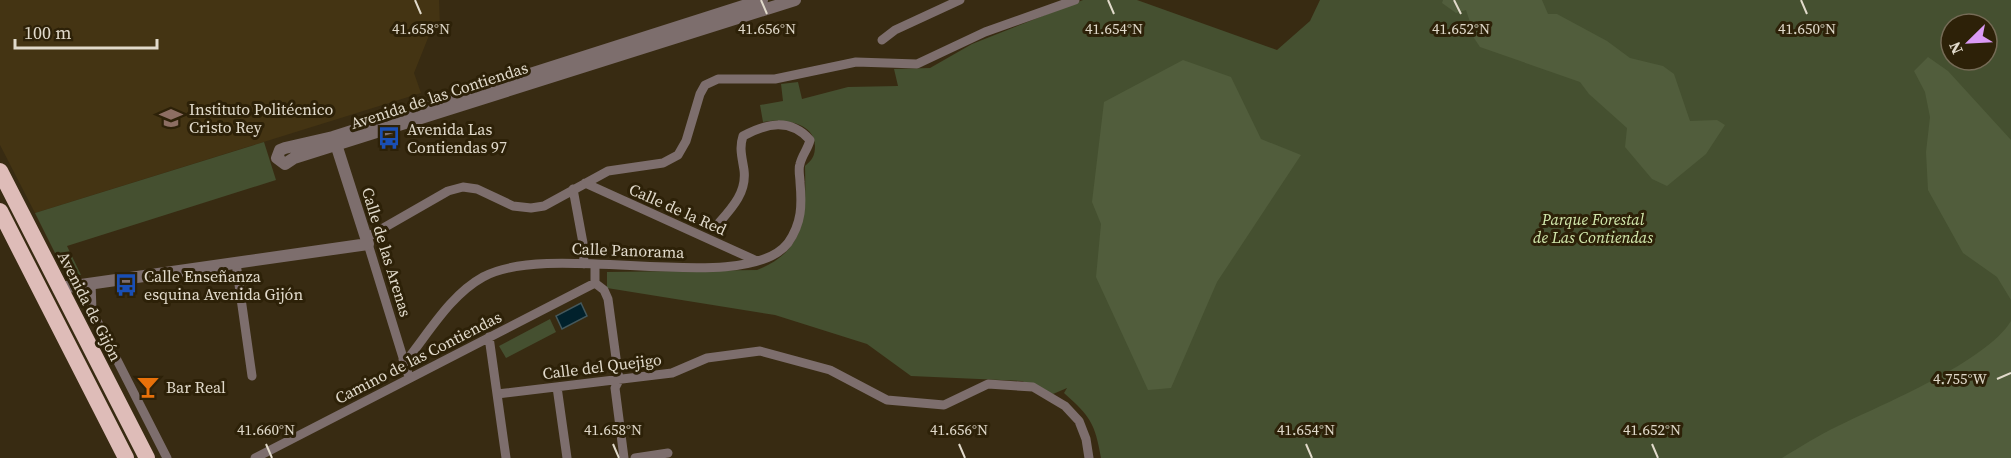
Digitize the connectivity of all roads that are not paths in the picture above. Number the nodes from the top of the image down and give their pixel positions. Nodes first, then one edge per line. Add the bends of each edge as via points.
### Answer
1 (762, 0) edge
2 (795, 0) edge
3 (960, 0) edge
4 (1075, 0) edge
5 (882, 40) dead end
6 (334, 141) junction
7 (0, 171) edge
8 (585, 183) junction
9 (573, 189) junction
10 (0, 204) edge
11 (0, 211) edge
12 (717, 225) dead end
13 (367, 241) junction
14 (729, 249) junction
15 (759, 262) junction
16 (236, 263) junction
17 (584, 264) junction
18 (595, 265) junction
19 (724, 267) junction
20 (91, 283) junction
21 (596, 283) junction
22 (60, 288) junction
23 (489, 337) junction
24 (403, 359) junction
25 (252, 376) dead end
26 (409, 377) junction
27 (619, 380) junction
28 (557, 387) junction
29 (497, 394) junction
30 (96, 399) junction
31 (668, 453) dead end
32 (126, 458) edge
33 (147, 458) edge
34 (167, 458) edge
35 (255, 458) edge
36 (506, 458) edge
37 (567, 458) edge
38 (624, 458) edge
39 (635, 458) edge
40 (1089, 458) edge

1 - 6 street, Avenida de las Contiendas
2 - 6 street, Avenida de las Contiendas
3 - 5 street
4 - 8 street via 985,32 917,64 856,62 775,79 718,79 705,85 700,94 678,155 663,163 608,171
6 - 13 street, Calle de las Arenas
7 - 22 highway, Avenida de Gijón
8 - 9 street
8 - 14 street, Calle de la Red
9 - 13 street via 544,206 523,208 477,189 448,190
9 - 17 street
10 - 22 highway via 44,283
11 - 30 highway
12 - 15 street, Calle Panorama via 738,202 742,190 743,136 777,123 801,130 810,140 808,152 799,165 799,222 777,254
13 - 16 street
13 - 24 street, Calle de las Arenas
14 - 15 street, Calle de la Red
14 - 19 street via 732,259
15 - 19 street, Calle Panorama
16 - 20 street
16 - 25 street
17 - 18 street, Calle Panorama
17 - 24 street, Calle Panorama via 506,268 483,277 440,315 410,356
18 - 19 street, Calle Panorama
18 - 21 street
20 - 22 street
20 - 34 street, Avenida de Gijón via 92,310
21 - 23 street, Camino de las Contiendas
21 - 27 street via 608,300
22 - 30 highway via 57,305
22 - 33 highway, Avenida de Gijón
23 - 26 street, Camino de las Contiendas
23 - 29 street
24 - 26 street, Calle de las Arenas
26 - 35 street, Camino de las Contiendas
27 - 28 street, Calle del Quejigo
27 - 38 street via 615,388
27 - 40 street, Calle del Quejigo via 672,373 707,358 760,351 830,370 887,400 944,405 988,384 1033,387 1065,406 1079,421
28 - 29 street, Calle del Quejigo
28 - 37 street
29 - 36 street
30 - 32 highway
31 - 39 street

